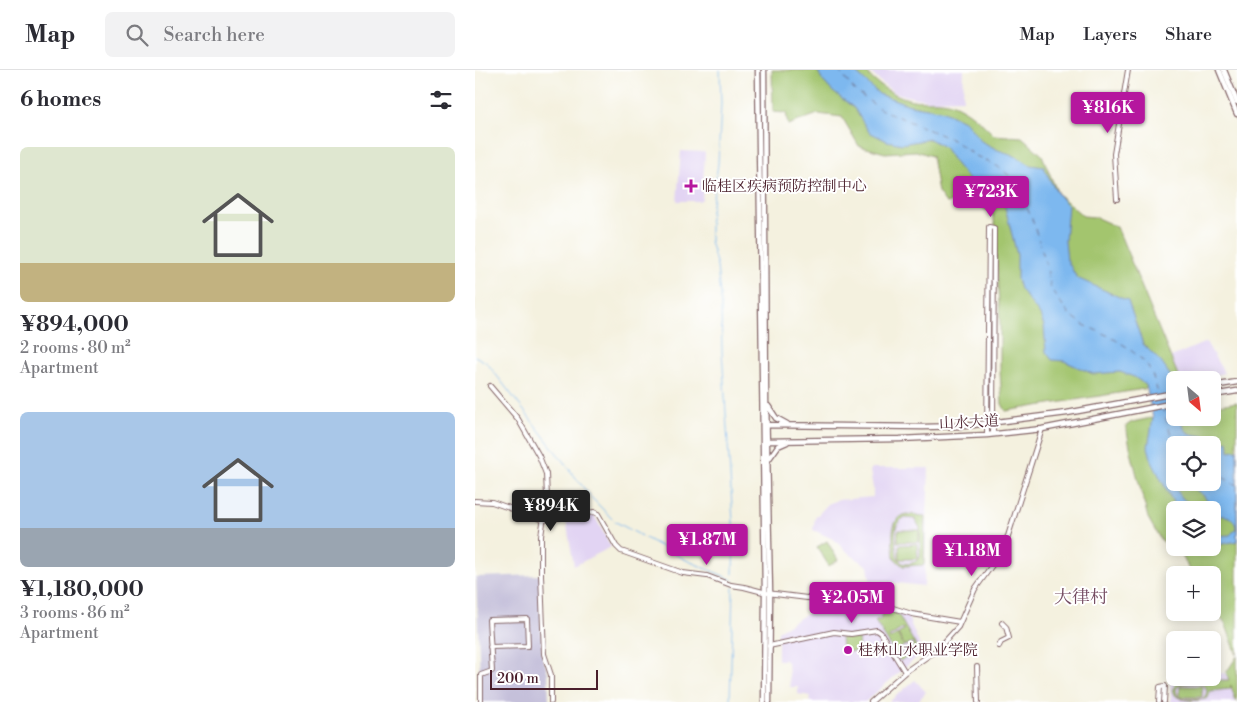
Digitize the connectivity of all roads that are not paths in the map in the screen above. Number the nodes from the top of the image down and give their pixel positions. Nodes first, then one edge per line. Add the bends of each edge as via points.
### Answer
1 (758, 70) edge
2 (764, 70) edge
3 (1128, 70) edge
4 (1219, 70) edge
5 (1224, 70) edge
6 (1237, 102) edge
7 (1237, 114) edge
8 (1117, 199) dead end
9 (1237, 382) edge
10 (1221, 385) edge
11 (490, 386) dead end
12 (1237, 391) edge
13 (1221, 394) edge
14 (1166, 395) edge
15 (766, 403) junction
16 (1166, 404) edge
17 (993, 422) junction
18 (987, 423) junction
19 (764, 425) junction
20 (790, 425) junction
21 (1041, 429) junction
22 (993, 434) junction
23 (987, 435) junction
24 (765, 440) junction
25 (790, 441) junction
26 (767, 461) junction
27 (475, 501) edge
28 (544, 520) junction
29 (767, 593) junction
30 (960, 622) junction
31 (1002, 623) dead end
32 (769, 646) junction
33 (999, 646) dead end
34 (490, 647) junction
35 (977, 667) dead end
36 (905, 672) junction
37 (481, 702) edge
38 (551, 702) edge
39 (764, 702) edge
40 (769, 702) edge
41 (871, 702) edge
42 (978, 702) edge
43 (1159, 702) edge
44 (1164, 702) edge

1 - 19 main road
2 - 15 main road
3 - 8 street via 1114,154
4 - 7 main road
5 - 6 main road
9 - 10 main road
11 - 28 street via 518,419 539,456 547,480
12 - 13 main road
14 - 17 main road, 山水大道 via 1067,413
15 - 19 main road
15 - 20 main road via 776,418
16 - 21 main road, 山水大道
17 - 18 main road, 山水大道
17 - 18 street via 994,228 989,227
17 - 22 street
18 - 20 main road, 山水大道 via 923,427
18 - 23 street
19 - 20 main road, 山水大道
19 - 24 main road
21 - 22 main road, 山水大道
21 - 30 street via 1008,536 975,589
22 - 23 main road, 山水大道
23 - 25 main road, 山水大道
24 - 25 main road, 山水大道
24 - 26 main road
24 - 29 main road
25 - 26 main road via 778,446
26 - 29 main road
27 - 28 street via 491,502
28 - 29 street via 594,512 616,546 625,553 683,573 707,576
28 - 38 street via 541,536 544,644 551,675
29 - 30 street via 807,598 864,598 912,614
29 - 32 main road
29 - 39 main road
30 - 36 street via 938,649
31 - 33 street via 1009,638
32 - 36 street via 834,632 851,634 877,630
32 - 40 main road
34 - 34 street via 528,646 527,619 489,620
34 - 37 street via 492,671 481,676
35 - 42 street
36 - 41 street
43 - 44 street via 1160,687 1165,686

